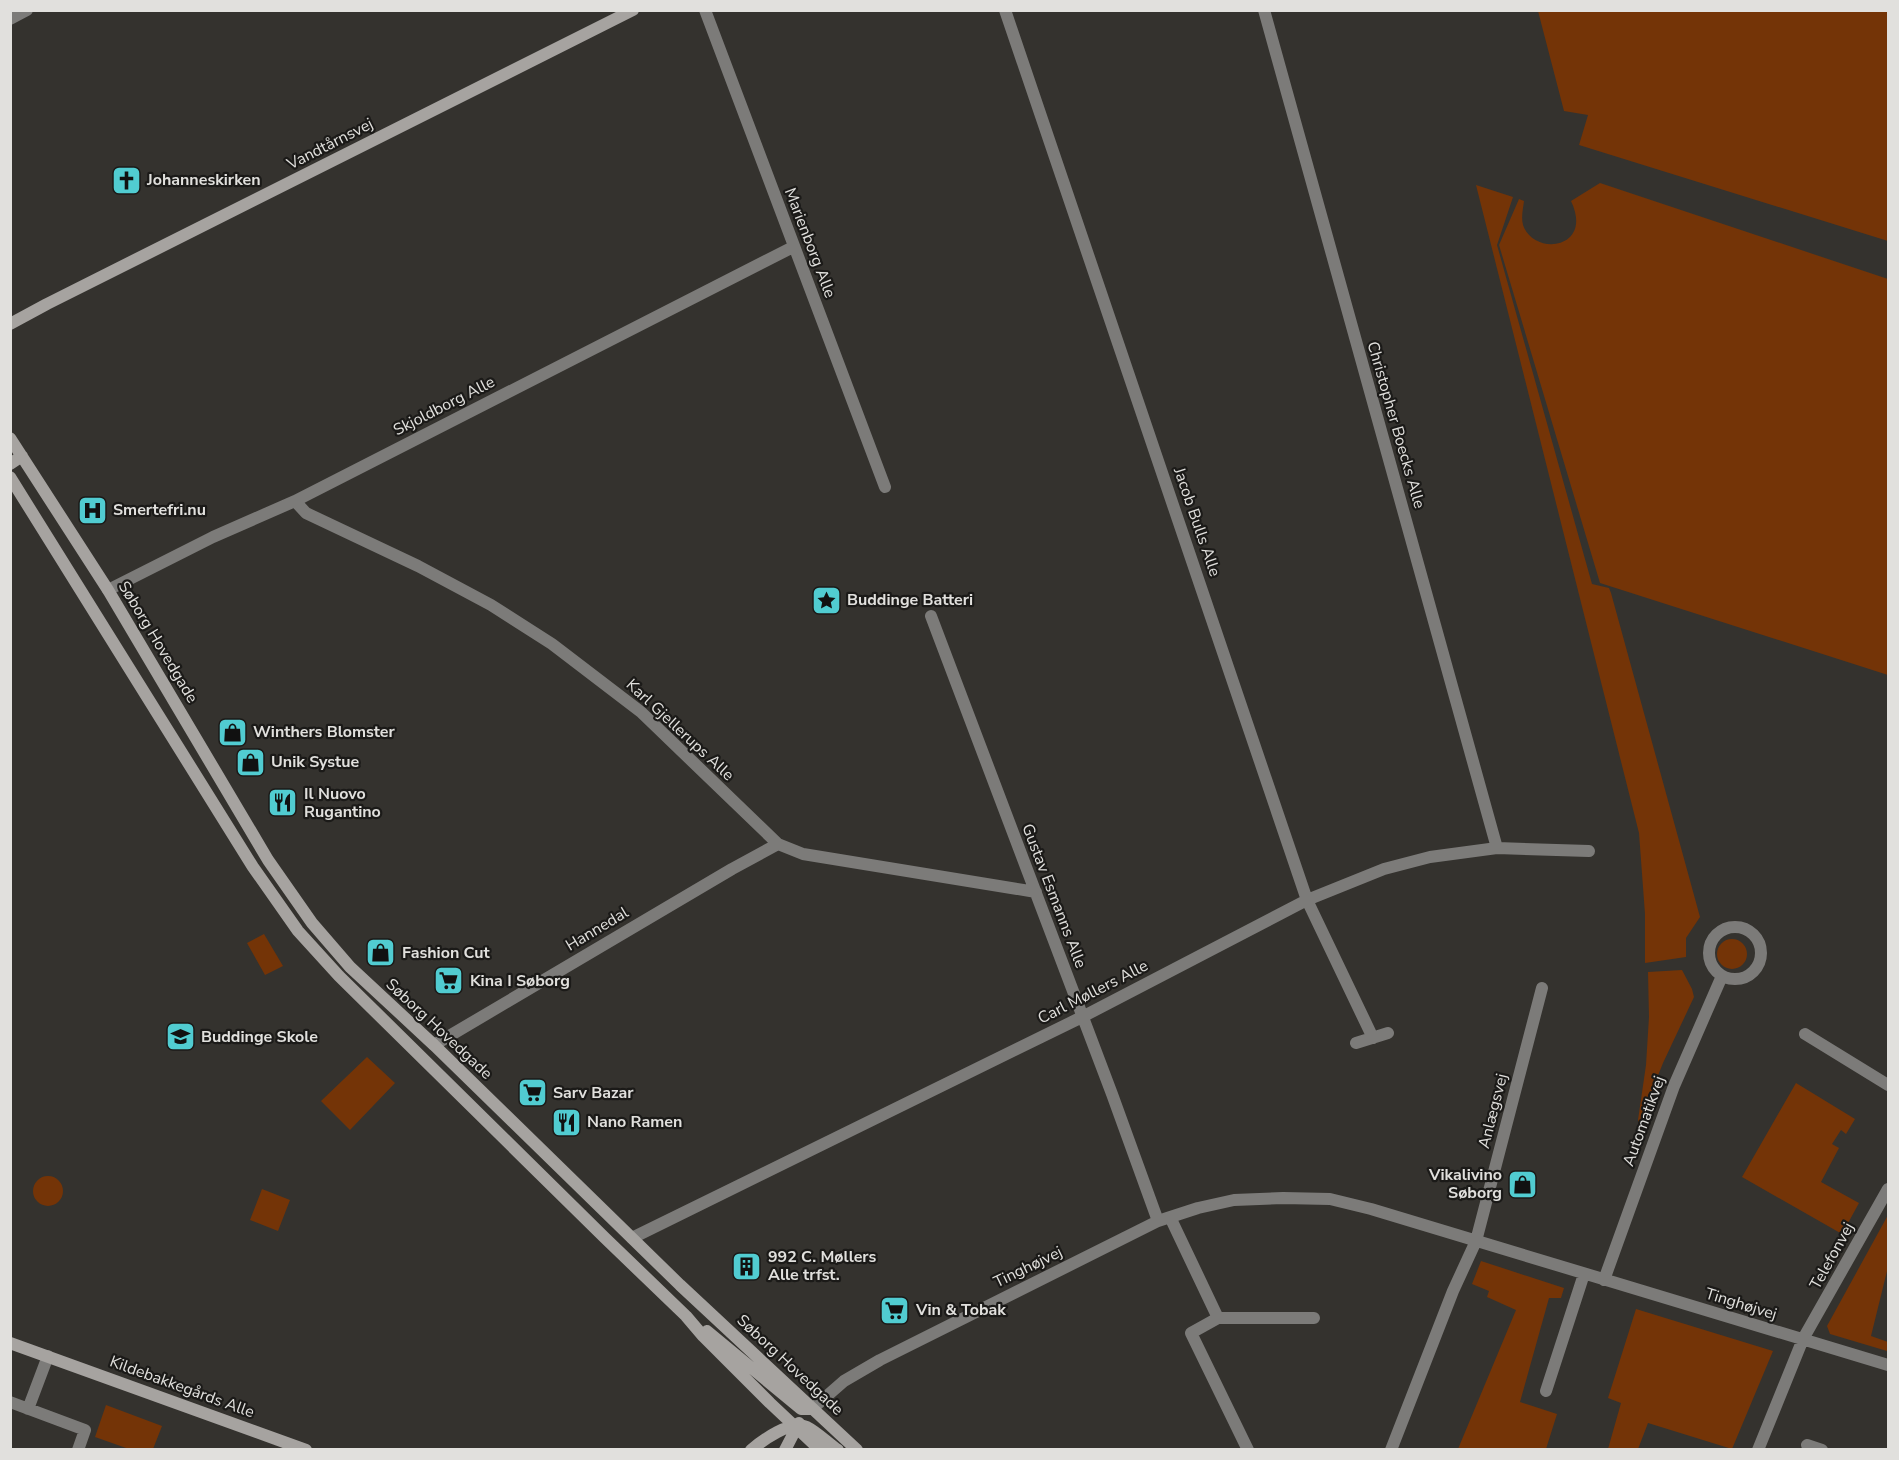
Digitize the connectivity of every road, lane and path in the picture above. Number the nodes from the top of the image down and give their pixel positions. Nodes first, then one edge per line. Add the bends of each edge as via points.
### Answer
1 (27, 10) edge
2 (633, 10) edge
3 (705, 10) edge
4 (1005, 10) edge
5 (1264, 10) edge
6 (10, 19) edge
7 (793, 247) junction
8 (10, 324) edge
9 (10, 438) edge
10 (22, 456) junction
11 (10, 464) edge
12 (10, 477) edge
13 (885, 487) dead end
14 (295, 501) junction
15 (108, 590) junction
16 (931, 616) dead end
17 (778, 844) junction
18 (1497, 848) junction
19 (1589, 851) dead end
20 (1036, 892) junction
21 (1307, 900) junction
22 (1722, 976) junction
23 (1542, 988) dead end
24 (1082, 1017) junction
25 (1388, 1033) dead end
26 (1805, 1034) dead end
27 (1373, 1038) junction
28 (1356, 1043) dead end
29 (434, 1045) junction
30 (1888, 1085) edge
31 (1888, 1189) edge
32 (1164, 1219) junction
33 (632, 1238) junction
34 (1476, 1241) junction
35 (1584, 1274) junction
36 (1604, 1280) junction
37 (686, 1316) junction
38 (1218, 1318) junction
39 (1314, 1318) dead end
40 (1803, 1339) junction
41 (10, 1342) edge
42 (48, 1356) junction
43 (1888, 1365) edge
44 (1546, 1391) dead end
45 (10, 1402) edge
46 (812, 1408) junction
47 (28, 1409) junction
48 (796, 1426) junction
49 (1807, 1444) dead end
50 (78, 1449) edge
51 (306, 1449) edge
52 (751, 1449) edge
53 (785, 1449) edge
54 (820, 1449) edge
55 (838, 1449) edge
56 (857, 1449) edge
57 (1248, 1449) edge
58 (1391, 1449) edge
59 (1758, 1449) edge
60 (1822, 1449) edge

1 - 6 street
2 - 8 street, Vandtårnsvej
3 - 7 street, Marienborg Alle
4 - 21 street, Jacob Bulls Alle
5 - 18 street, Christopher Boecks Alle
7 - 13 street, Marienborg Alle
7 - 14 street, Skjoldborg Alle
9 - 10 street, Søborg Hovedgade
10 - 11 street
10 - 15 street, Søborg Hovedgade
12 - 37 street, Søborg Hovedgade via 253,867 298,931 339,976
14 - 15 street, Skjoldborg Alle
14 - 17 street, Karl Gjellerups Alle via 306,513 460,588 552,644 641,712
15 - 29 street, Søborg Hovedgade via 268,860 312,923 350,967
16 - 20 street, Gustav Esmanns Alle
17 - 20 street, Karl Gjellerups Alle via 803,854
17 - 29 street, Hannedal
18 - 19 street, Carl Møllers Alle
18 - 21 street, Carl Møllers Alle via 1430,857 1384,869
20 - 24 street, Gustav Esmanns Alle
21 - 24 street, Carl Møllers Alle
21 - 27 street, Jacob Bulls Alle
22 - 22 street via 1738,979 1758,965 1758,941 1746,929 1728,927 1710,944 1709,959
22 - 36 street, Automatikvej via 1674,1086
23 - 34 street, Anlægsvej
24 - 32 street, Gustav Esmanns Alle
24 - 33 street, Carl Møllers Alle
25 - 27 street
26 - 30 street
27 - 28 street
29 - 33 street, Søborg Hovedgade
31 - 40 street, Telefonvej
32 - 34 street, Tinghøjvej via 1234,1200 1330,1199
32 - 38 street
32 - 46 street, Tinghøjvej via 890,1355 844,1381
33 - 46 street, Søborg Hovedgade
34 - 35 street, Tinghøjvej
34 - 58 street
35 - 36 street, Tinghøjvej
35 - 44 street
36 - 40 street, Tinghøjvej
37 - 46 street via 801,1409
37 - 48 street, Søborg Hovedgade
38 - 39 street
38 - 57 street via 1191,1333
40 - 43 street, Tinghøjvej
40 - 59 street, Telefonvej
41 - 42 street, Kildebakkegårds Alle
42 - 47 street
42 - 51 street, Kildebakkegårds Alle
45 - 47 street
46 - 48 street
46 - 56 street, Søborg Hovedgade
47 - 50 street via 86,1430
48 - 52 street via 769,1435
48 - 53 street
48 - 54 street, Søborg Hovedgade
48 - 55 street via 807,1428
49 - 60 street

